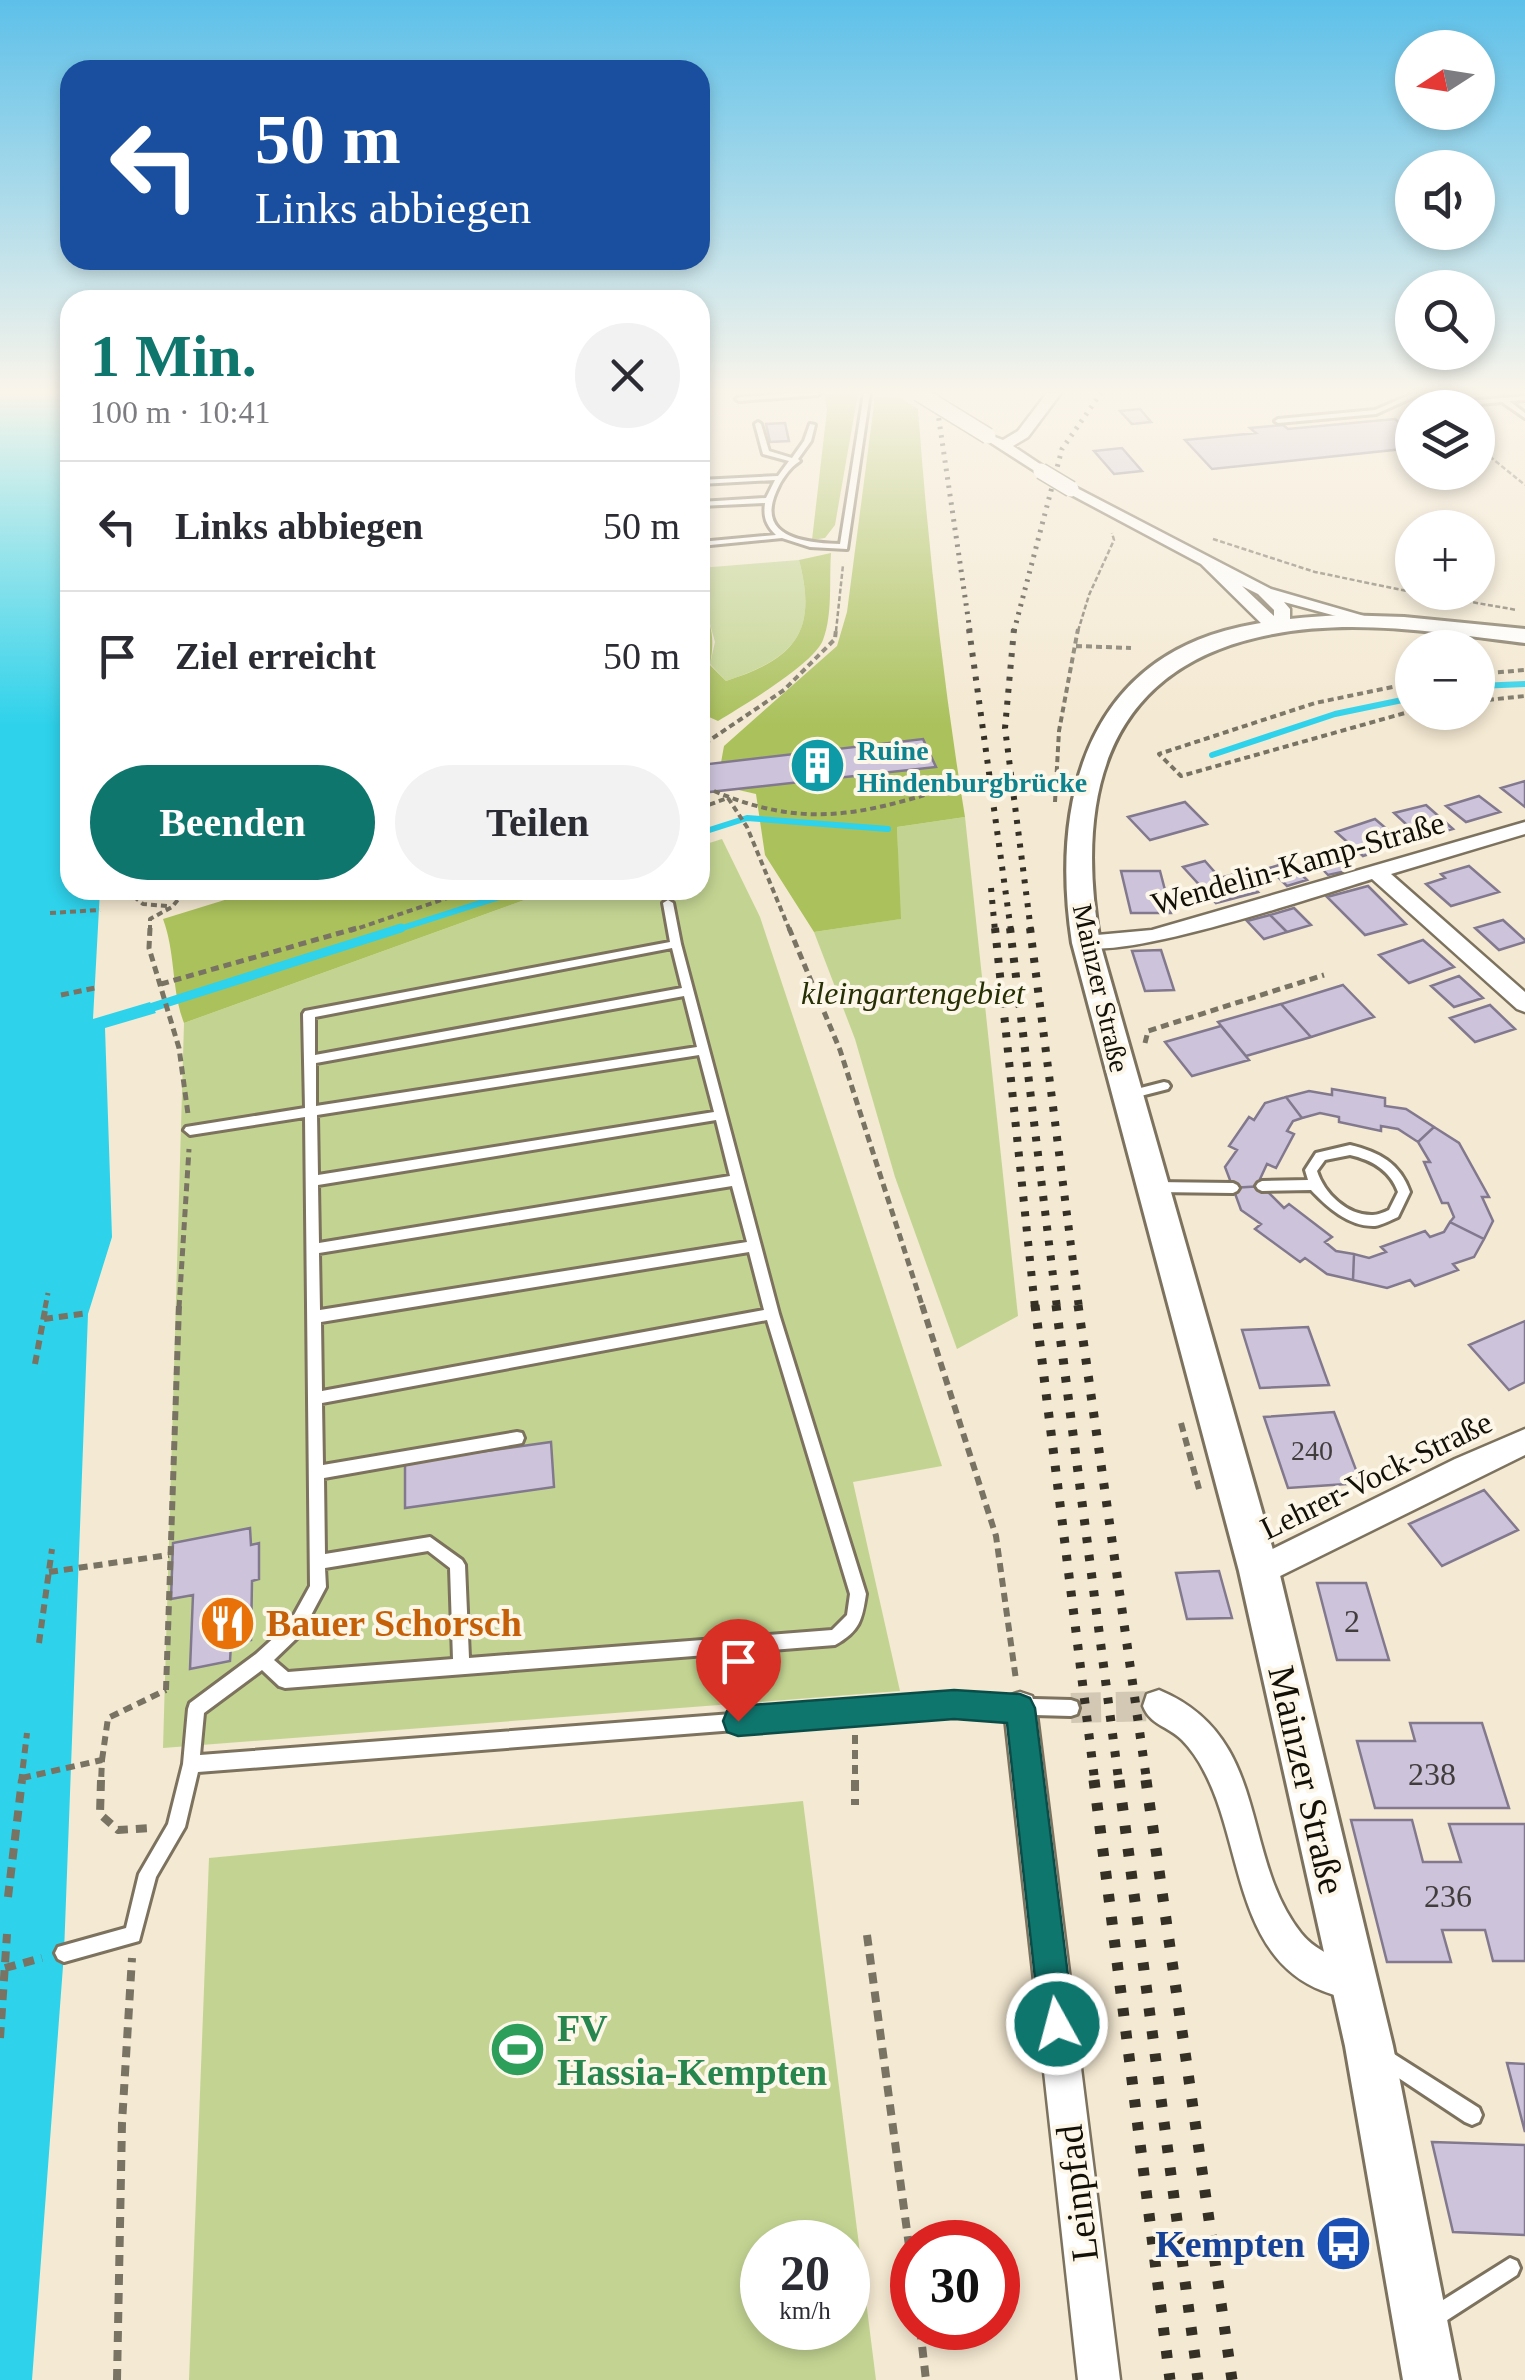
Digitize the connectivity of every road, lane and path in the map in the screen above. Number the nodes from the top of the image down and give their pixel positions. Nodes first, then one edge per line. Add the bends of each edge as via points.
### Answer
1 (768, 504) edge
2 (850, 504) edge
3 (1101, 504) edge
4 (779, 537) junction
5 (1210, 538) dead end
6 (710, 543) edge
7 (844, 547) junction
8 (1207, 560) junction
9 (1395, 588) edge
10 (1495, 607) edge
11 (1270, 609) junction
12 (1525, 612) edge
13 (1377, 622) junction
14 (1525, 636) edge
15 (1076, 646) dead end
16 (1131, 648) dead end
17 (1525, 670) edge
18 (1495, 673) edge
19 (1395, 687) edge
20 (1525, 696) edge
21 (1495, 700) edge
22 (1395, 715) edge
23 (710, 740) edge
24 (944, 789) dead end
25 (714, 791) dead end
26 (728, 798) junction
27 (710, 804) edge
28 (1525, 828) edge
29 (1375, 871) junction
30 (139, 900) edge
31 (178, 900) edge
32 (440, 900) edge
33 (668, 903) dead end
34 (172, 907) junction
35 (100, 910) dead end
36 (50, 912) dead end
37 (1086, 943) junction
38 (676, 944) junction
39 (1324, 975) dead end
40 (161, 984) junction
41 (95, 988) dead end
42 (689, 992) junction
43 (61, 995) dead end
44 (1525, 1004) edge
45 (704, 1050) junction
46 (1142, 1055) dead end
47 (310, 1060) junction
48 (310, 1114) junction
49 (721, 1115) junction
50 (190, 1130) junction
51 (312, 1180) junction
52 (737, 1180) junction
53 (1314, 1185) junction
54 (1262, 1186) dead end
55 (1151, 1187) junction
56 (1233, 1188) dead end
57 (755, 1246) junction
58 (313, 1248) junction
59 (48, 1293) dead end
60 (88, 1314) dead end
61 (772, 1314) junction
62 (314, 1317) junction
63 (44, 1319) junction
64 (35, 1364) dead end
65 (315, 1398) junction
66 (517, 1438) dead end
67 (1525, 1442) edge
68 (316, 1473) junction
69 (52, 1549) dead end
70 (169, 1555) junction
71 (318, 1562) junction
72 (49, 1572) junction
73 (1258, 1572) junction
74 (39, 1643) dead end
75 (262, 1660) junction
76 (462, 1667) junction
77 (1159, 1706) tunnel mouth
78 (1020, 1708) junction
79 (1071, 1708) tunnel mouth
80 (855, 1712) junction
81 (27, 1734) dead end
82 (102, 1760) junction
83 (191, 1764) junction
84 (22, 1778) junction
85 (855, 1805) dead end
86 (176, 1826) junction
87 (8, 1897) dead end
88 (7, 1934) dead end
89 (867, 1935) dead end
90 (134, 1936) junction
91 (64, 1953) joint
92 (4, 1968) junction
93 (1354, 1982) junction
94 (0, 2038) edge
95 (1369, 2046) junction
96 (1472, 2115) dead end
97 (906, 2220) edge
98 (1510, 2268) dead end
99 (1420, 2326) junction
100 (923, 2350) edge
101 (117, 2380) edge
102 (926, 2380) edge
103 (1099, 2380) edge
104 (1430, 2380) edge

1 - 4 lane
2 - 7 lane
3 - 8 street, bridge
4 - 6 lane
4 - 7 lane
5 - 9 path via 1314,572
7 - 23 path via 835,639 784,690
8 - 11 street
8 - 11 street
10 - 12 path
11 - 13 main road, Mainzer Straße
11 - 13 street via 1301,604
11 - 37 main road, Mainzer Straße via 1182,654 1143,682 1118,712 1096,756 1081,812 1078,901
13 - 14 main road, Mainzer Straße
15 - 16 path
17 - 18 path
19 - 22 path via 1315,703 1158,754 1181,776
20 - 21 path
24 - 26 path via 868,812 802,813
25 - 26 path
26 - 27 path
26 - 78 path via 740,812 840,1050 996,1536
28 - 29 street, Wendelin-Kamp-Straße
29 - 37 street, Wendelin-Kamp-Straße via 1153,937
29 - 44 street
30 - 34 path
31 - 34 path
32 - 40 path
33 - 38 lane
34 - 40 path via 150,919 148,948
35 - 36 path
37 - 55 main road, Mainzer Straße via 1145,1091
38 - 42 lane
38 - 47 lane via 310,1014
39 - 46 path, Mainzer Straße via 1148,1031
40 - 50 path via 179,1048
41 - 43 path
42 - 45 lane
42 - 47 lane
45 - 48 lane
45 - 49 lane
47 - 48 lane
48 - 50 lane
48 - 51 lane
49 - 51 lane
49 - 52 lane
50 - 70 path
51 - 58 lane
52 - 57 lane
52 - 58 lane
53 - 53 lane via 1330,1206 1358,1218 1396,1211 1404,1192 1392,1169 1350,1150 1315,1163
53 - 54 lane
55 - 56 lane
55 - 73 main road, Mainzer Straße
57 - 61 lane
57 - 62 lane
58 - 62 lane
59 - 63 path
60 - 63 path
61 - 65 lane
61 - 76 lane via 858,1594 854,1619 835,1638
62 - 65 lane
63 - 64 path
65 - 68 lane
66 - 68 lane
67 - 73 street, Lehrer-Vock-Straße
68 - 71 lane
69 - 72 path
70 - 72 path
70 - 82 path via 166,1690 108,1718
71 - 75 lane via 318,1587 295,1628
71 - 76 lane via 430,1544 458,1564
72 - 74 path
73 - 93 main road, Mainzer Straße
75 - 76 lane via 285,1680
75 - 83 lane via 196,1709
77 - 93 street via 1182,1714 1206,1740 1281,1936 1315,1970
78 - 79 lane
78 - 80 lane via 954,1704
78 - 103 street, Leinpfad
80 - 83 lane
80 - 85 path
81 - 84 path
82 - 84 path
82 - 86 path via 100,1814 118,1830
83 - 86 lane
84 - 87 path
86 - 90 lane via 148,1874
88 - 92 path
89 - 97 path
90 - 91 lane
90 - 101 path
91 - 92 path
92 - 94 path
93 - 95 main road, Mainzer Straße
95 - 96 lane
95 - 99 main road, Mainzer Straße
98 - 99 lane
99 - 104 main road, Mainzer Straße
100 - 102 path

